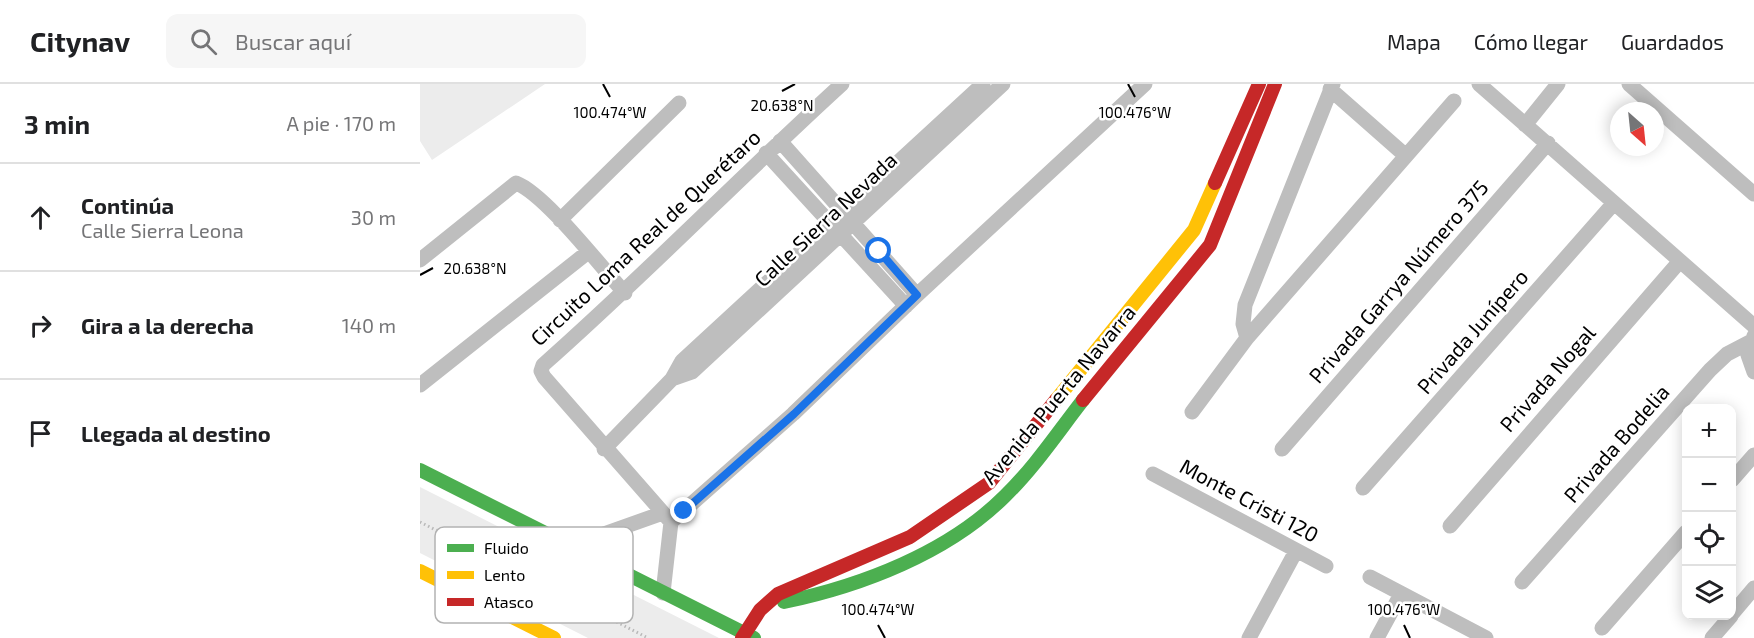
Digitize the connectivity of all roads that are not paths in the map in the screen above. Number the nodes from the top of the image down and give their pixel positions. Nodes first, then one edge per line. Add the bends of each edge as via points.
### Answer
1 (842, 84) edge
2 (983, 84) edge
3 (1003, 84) edge
4 (1145, 84) edge
5 (1258, 84) edge
6 (1275, 84) edge
7 (1479, 84) edge
8 (1558, 84) edge
9 (1629, 84) edge
10 (1332, 86) edge
11 (1454, 101) dead end
12 (680, 103) dead end
13 (1525, 125) junction
14 (780, 141) junction
15 (1548, 144) junction
16 (766, 153) junction
17 (1406, 156) junction
18 (1754, 194) edge
19 (1614, 202) junction
20 (849, 217) junction
21 (560, 220) junction
22 (836, 229) junction
23 (588, 252) junction
24 (420, 260) edge
25 (1680, 261) junction
26 (625, 293) junction
27 (917, 295) junction
28 (906, 306) junction
29 (1754, 326) edge
30 (1247, 338) junction
31 (1752, 339) edge
32 (1754, 372) edge
33 (1071, 382) junction
34 (420, 385) edge
35 (1087, 395) junction
36 (1192, 412) dead end
37 (604, 449) junction
38 (1282, 449) dead end
39 (1754, 455) edge
40 (420, 470) edge
41 (1153, 474) dead end
42 (1736, 475) edge
43 (1363, 488) dead end
44 (667, 518) junction
45 (1450, 526) dead end
46 (532, 527) edge
47 (633, 528) edge
48 (1682, 537) edge
49 (1296, 551) junction
50 (1326, 566) dead end
51 (420, 571) edge
52 (435, 578) edge
53 (633, 578) edge
54 (1370, 578) dead end
55 (1522, 582) dead end
56 (1754, 588) edge
57 (663, 593) junction
58 (1401, 594) junction
59 (1736, 609) edge
60 (760, 610) junction
61 (1727, 620) edge
62 (524, 623) edge
63 (1602, 628) dead end
64 (747, 636) edge
65 (554, 638) edge
66 (1249, 638) edge
67 (1377, 638) edge
68 (1486, 638) edge
69 (1712, 638) edge

1 - 14 street, Circuito Loma Real de Querétaro
2 - 20 street, Calle Sierra Nevada
3 - 20 street, Calle Sierra Nevada
4 - 27 street
5 - 33 street, Avenida Puerta Navarra via 1194,230
6 - 35 street, Avenida Puerta Navarra via 1210,245
7 - 13 street
8 - 13 street
9 - 18 street
10 - 17 street
10 - 30 street via 1245,305 1243,324
11 - 17 street
12 - 21 street
13 - 15 street
14 - 16 street, Circuito Loma Real de Querétaro
14 - 20 street
15 - 19 street
15 - 38 street, Privada Garrya Número 375
16 - 22 street
16 - 26 street, Circuito Loma Real de Querétaro
17 - 30 street
19 - 25 street
19 - 43 street, Privada Junípero
20 - 22 street, Calle Sierra Nevada
20 - 27 street
21 - 23 street
21 - 24 street via 516,183
22 - 28 street
22 - 37 street, Calle Sierra Nevada via 682,361 672,379
23 - 26 street
23 - 34 street
25 - 29 street
25 - 45 street, Privada Nogal
26 - 37 street, Circuito Loma Real de Querétaro via 543,364 541,371
27 - 28 street
28 - 44 street via 794,414
30 - 36 street
31 - 32 street via 1748,355
31 - 55 street, Privada Bodelia via 1710,369
33 - 35 street
33 - 60 street, Avenida Puerta Navarra via 989,483 961,504 910,537 778,594
35 - 60 street, Avenida Puerta Navarra via 1005,496 963,530 920,555 827,593 791,599
37 - 44 street, Circuito Loma Real de Querétaro
39 - 42 street
40 - 46 street
41 - 49 street, Monte Cristi 120
44 - 47 street
44 - 57 street
48 - 63 street
49 - 50 street, Monte Cristi 120
49 - 66 street
51 - 52 street
53 - 57 street
54 - 58 street
56 - 59 street
57 - 64 street
58 - 67 street
58 - 68 street
60 - 64 street, Avenida Puerta Navarra
61 - 69 street
62 - 65 street

